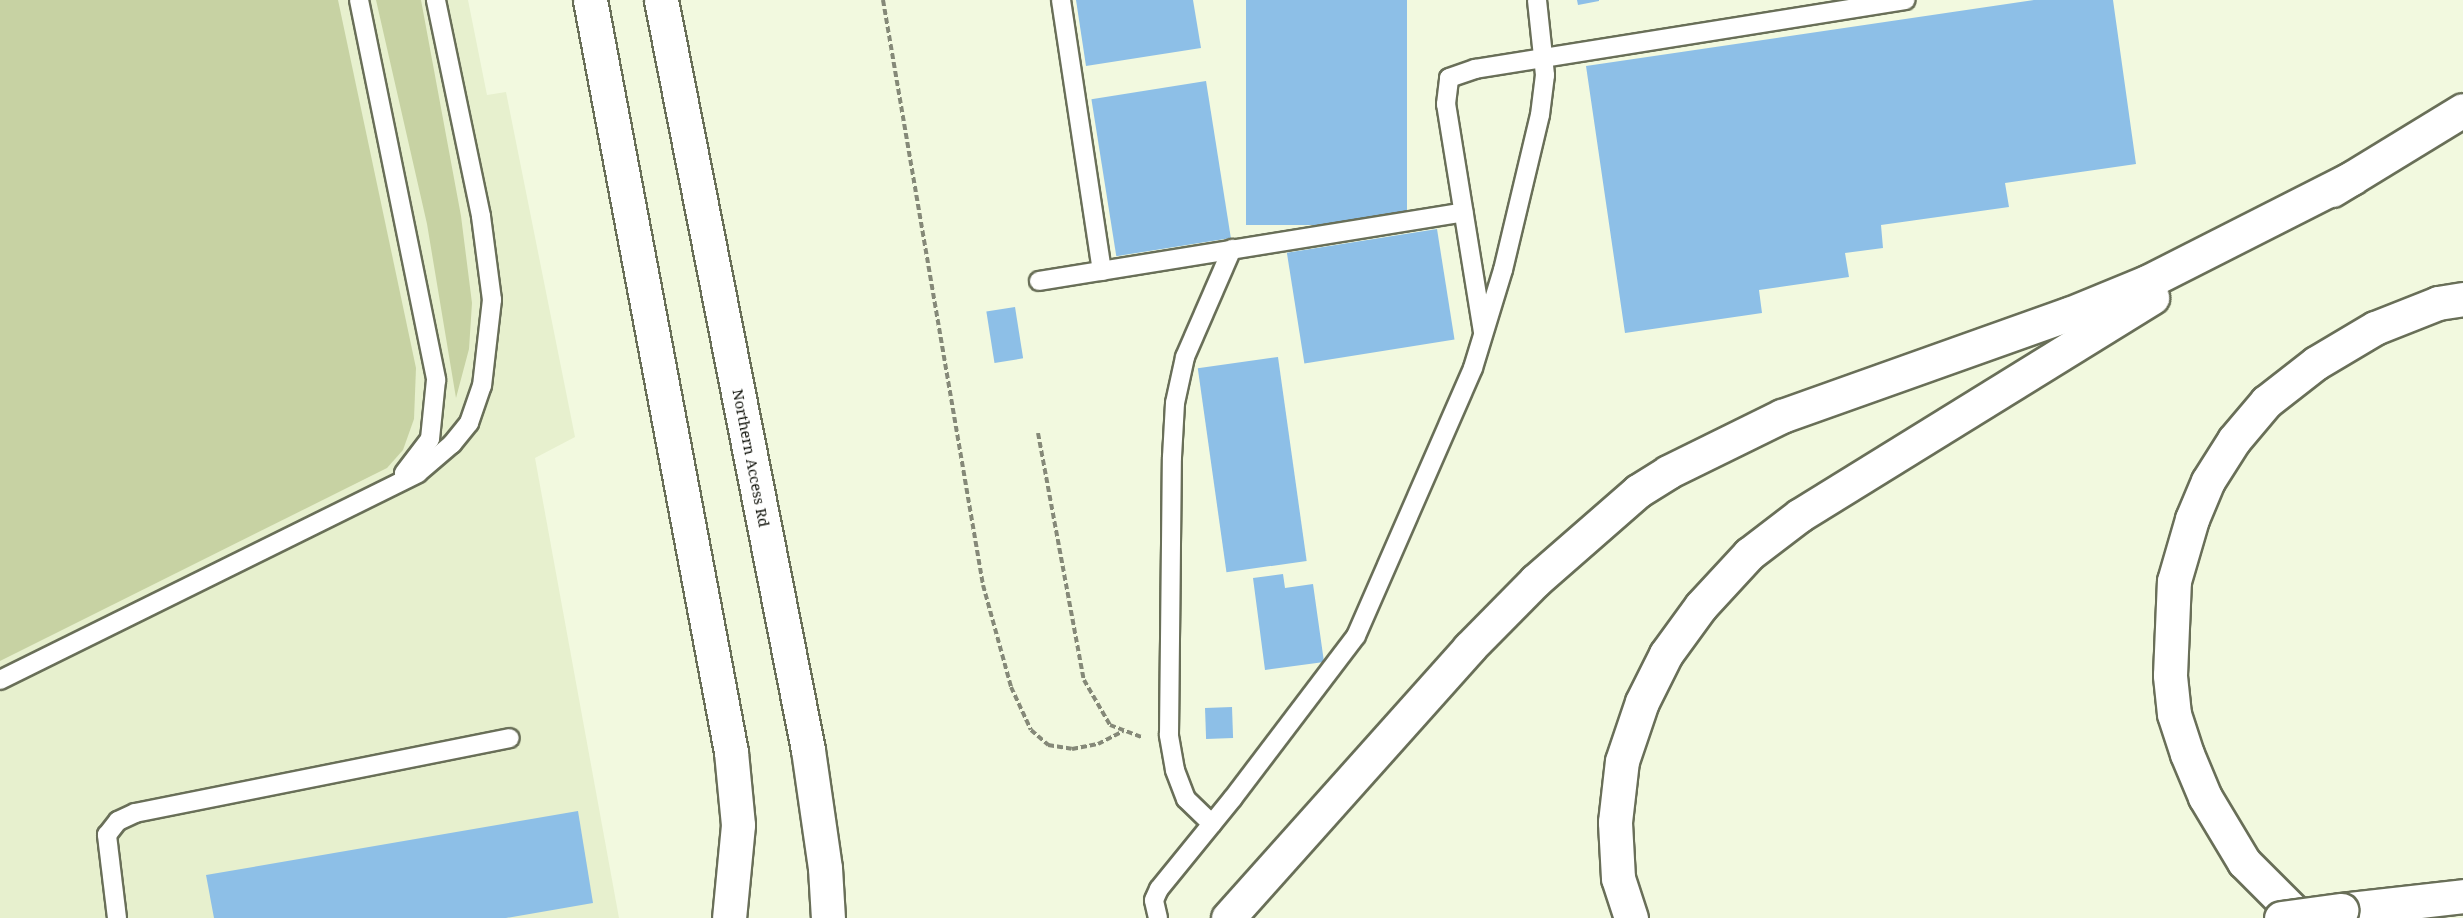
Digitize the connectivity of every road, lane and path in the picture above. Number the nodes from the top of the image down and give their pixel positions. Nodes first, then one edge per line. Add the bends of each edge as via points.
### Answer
1 (359, 0) edge
2 (436, 0) edge
3 (590, 0) edge
4 (661, 0) edge
5 (883, 0) edge
6 (1061, 0) edge
7 (1537, 0) edge
8 (1905, 0) edge
9 (1544, 58) junction
10 (2463, 110) edge
11 (2352, 178) junction
12 (1463, 212) junction
13 (1232, 249) junction
14 (1102, 271) junction
15 (1039, 281) dead end
16 (2463, 299) edge
17 (1484, 337) junction
18 (1038, 433) dead end
19 (380, 493) junction
20 (0, 680) edge
21 (1123, 731) junction
22 (510, 738) dead end
23 (1170, 742) junction
24 (1212, 824) junction
25 (2463, 896) edge
26 (117, 918) edge
27 (729, 918) edge
28 (828, 918) edge
29 (1158, 918) edge
30 (1228, 918) edge
31 (1630, 918) edge
32 (2281, 918) edge
33 (2300, 918) edge

1 - 19 lane via 436,380 430,439 402,475
2 - 19 lane via 489,258 490,342 482,386 469,423 452,444 418,473
3 - 27 main road via 731,752 738,825
4 - 28 main road, Northern Access Rd via 808,750
5 - 21 path via 983,585 1011,687 1031,730 1048,745 1071,749 1098,744
6 - 14 lane
7 - 9 lane
8 - 9 lane
9 - 12 lane via 1457,73 1445,85
9 - 17 lane via 1540,115
10 - 11 main road
11 - 30 main road via 2147,282 2069,314 1782,416 1648,485 1585,535 1469,648
11 - 31 main road via 1851,483 1749,554 1701,606 1666,654 1642,702 1622,762 1615,822 1618,878
12 - 13 lane
12 - 17 lane
13 - 14 lane
13 - 23 lane via 1185,357 1175,403
14 - 15 lane
16 - 33 main road via 2438,303 2375,328 2316,363 2266,402 2234,440 2208,481 2174,581 2170,675 2174,714 2187,754 2205,797 2244,862
17 - 24 lane via 1356,636
18 - 21 path via 1084,680 1110,725
19 - 20 lane
21 - 23 path
22 - 26 lane via 135,813 118,821 107,835
23 - 24 lane via 1186,799
24 - 29 lane via 1158,888 1154,900
25 - 32 main road, bridge

